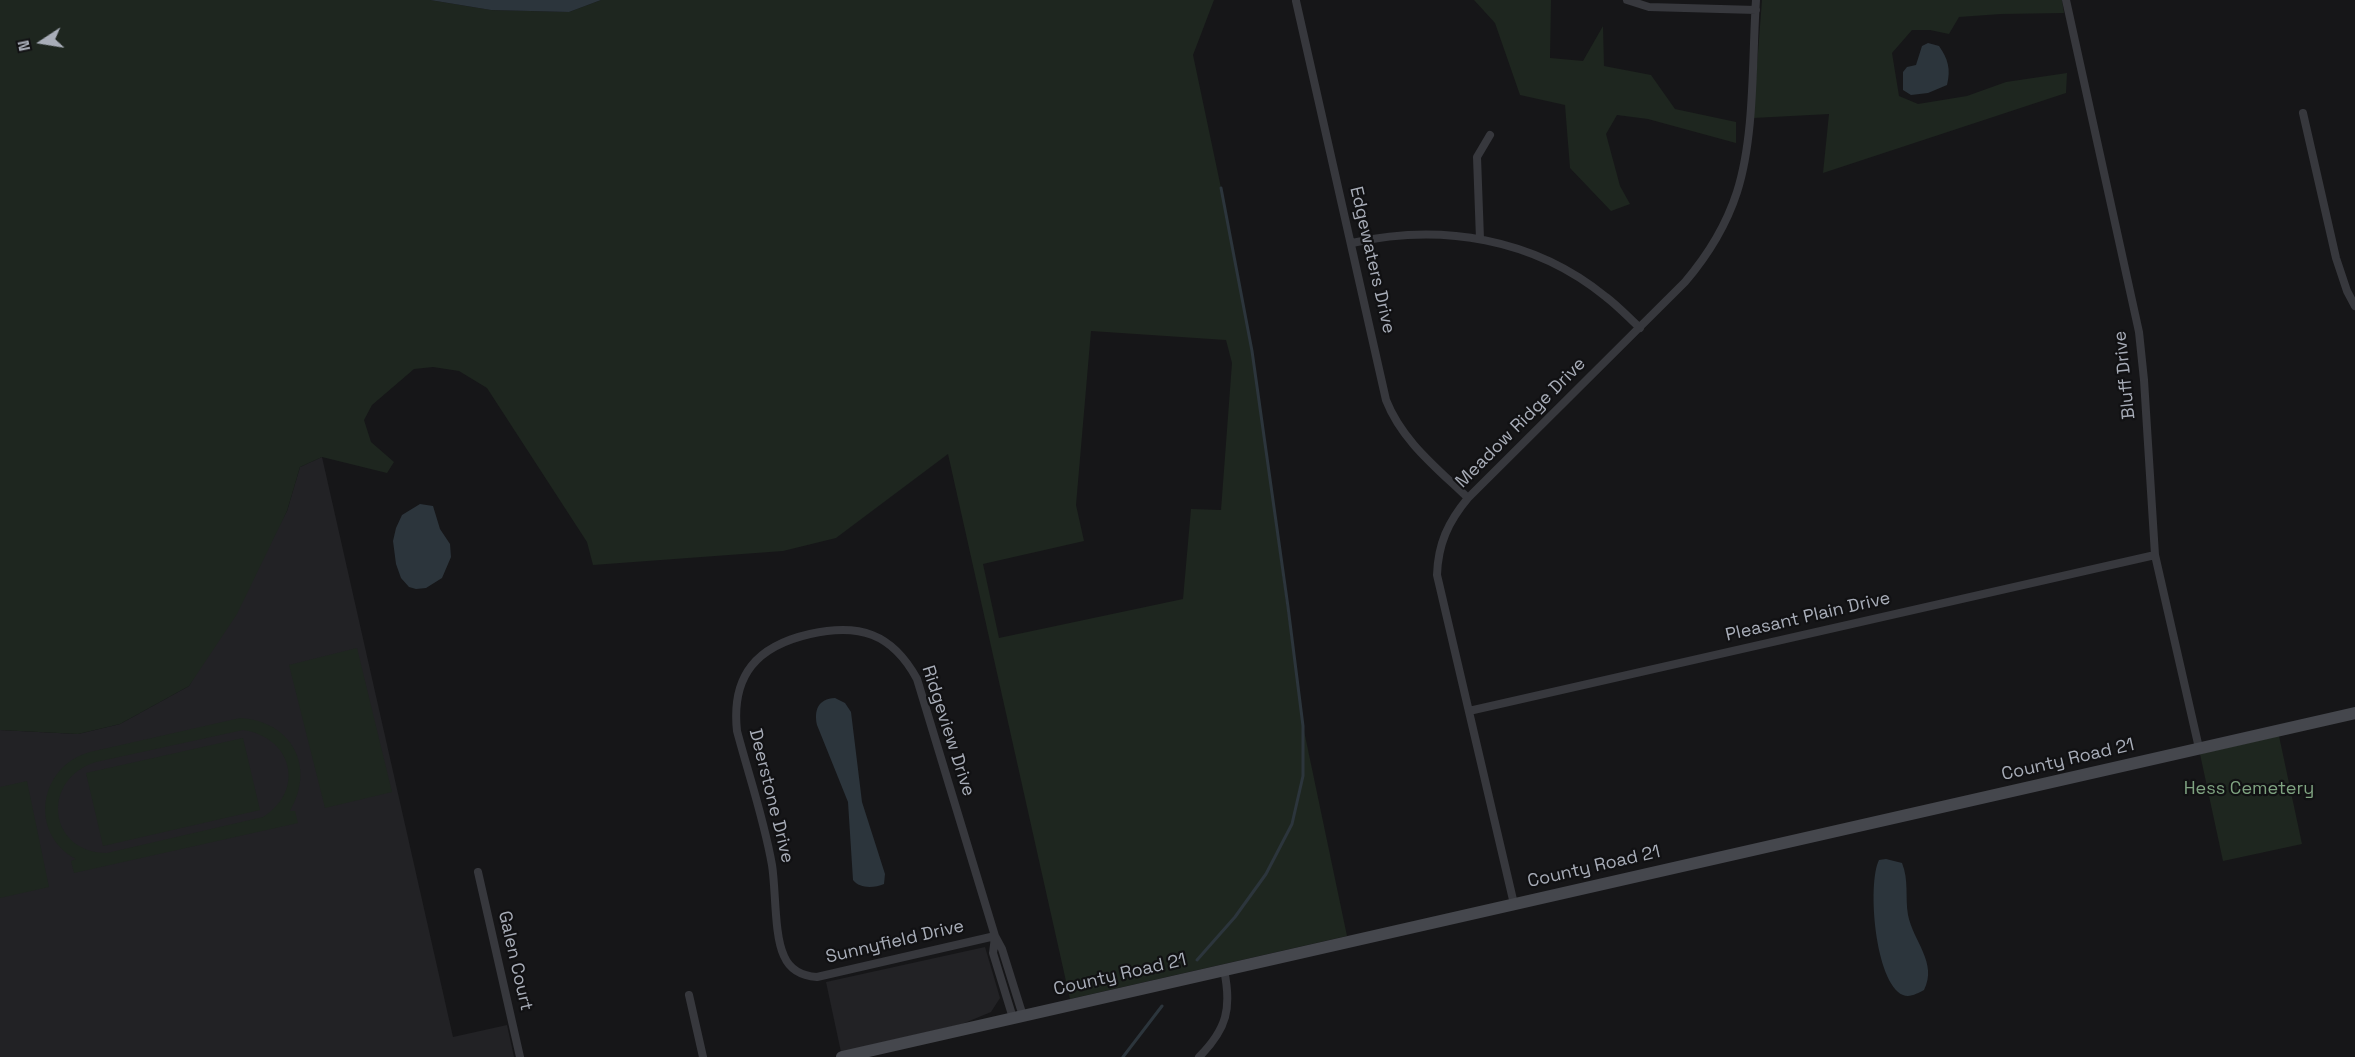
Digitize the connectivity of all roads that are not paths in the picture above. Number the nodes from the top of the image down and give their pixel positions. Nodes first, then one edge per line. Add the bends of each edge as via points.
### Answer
1 (1627, 0) edge
2 (2066, 0) edge
3 (1296, 1) edge
4 (1756, 5) edge
5 (2303, 112) dead end
6 (1490, 135) dead end
7 (1480, 239) junction
8 (1352, 243) junction
9 (2355, 306) edge
10 (1640, 328) junction
11 (1468, 498) junction
12 (2155, 555) junction
13 (739, 689) joint
14 (1468, 711) junction
15 (2355, 713) edge
16 (2199, 748) junction
17 (478, 872) dead end
18 (1514, 904) junction
19 (995, 936) junction
20 (1224, 970) junction
21 (801, 974) joint
22 (689, 996) dead end
23 (1018, 1017) junction
24 (520, 1057) edge
25 (703, 1057) edge
26 (842, 1057) edge
27 (1199, 1057) edge

1 - 4 street via 1649,8
2 - 12 street, Bluff Drive via 2143,356
3 - 8 street, Edgewaters Drive
4 - 10 street, Meadow Ridge Drive via 1748,133 1737,191 1718,237 1703,261
5 - 9 street via 2336,258
6 - 7 street via 1477,157
7 - 8 street via 1430,233
7 - 10 street via 1530,253 1557,266 1606,297
8 - 11 street, Edgewaters Drive via 1386,400 1394,420
10 - 11 street, Meadow Ridge Drive
11 - 14 street, Meadow Ridge Drive via 1444,533 1437,575
12 - 14 street, Pleasant Plain Drive
12 - 16 street, Bluff Drive
13 - 19 street, Ridgeview Drive via 754,663 777,643 831,629 875,635 902,655 917,679
13 - 21 street, Deerstone Drive via 737,731 769,849 780,944 787,962
14 - 18 street, Meadow Ridge Drive
15 - 16 street, County Road 21
16 - 18 street, County Road 21
17 - 24 street, Galen Court
18 - 20 street, County Road 21
19 - 21 street, Sunnyfield Drive via 828,975
19 - 23 street, Ridgeview Drive via 1002,949
20 - 23 street, County Road 21
20 - 27 street via 1228,1012 1222,1027
22 - 25 street
23 - 26 street, County Road 21

